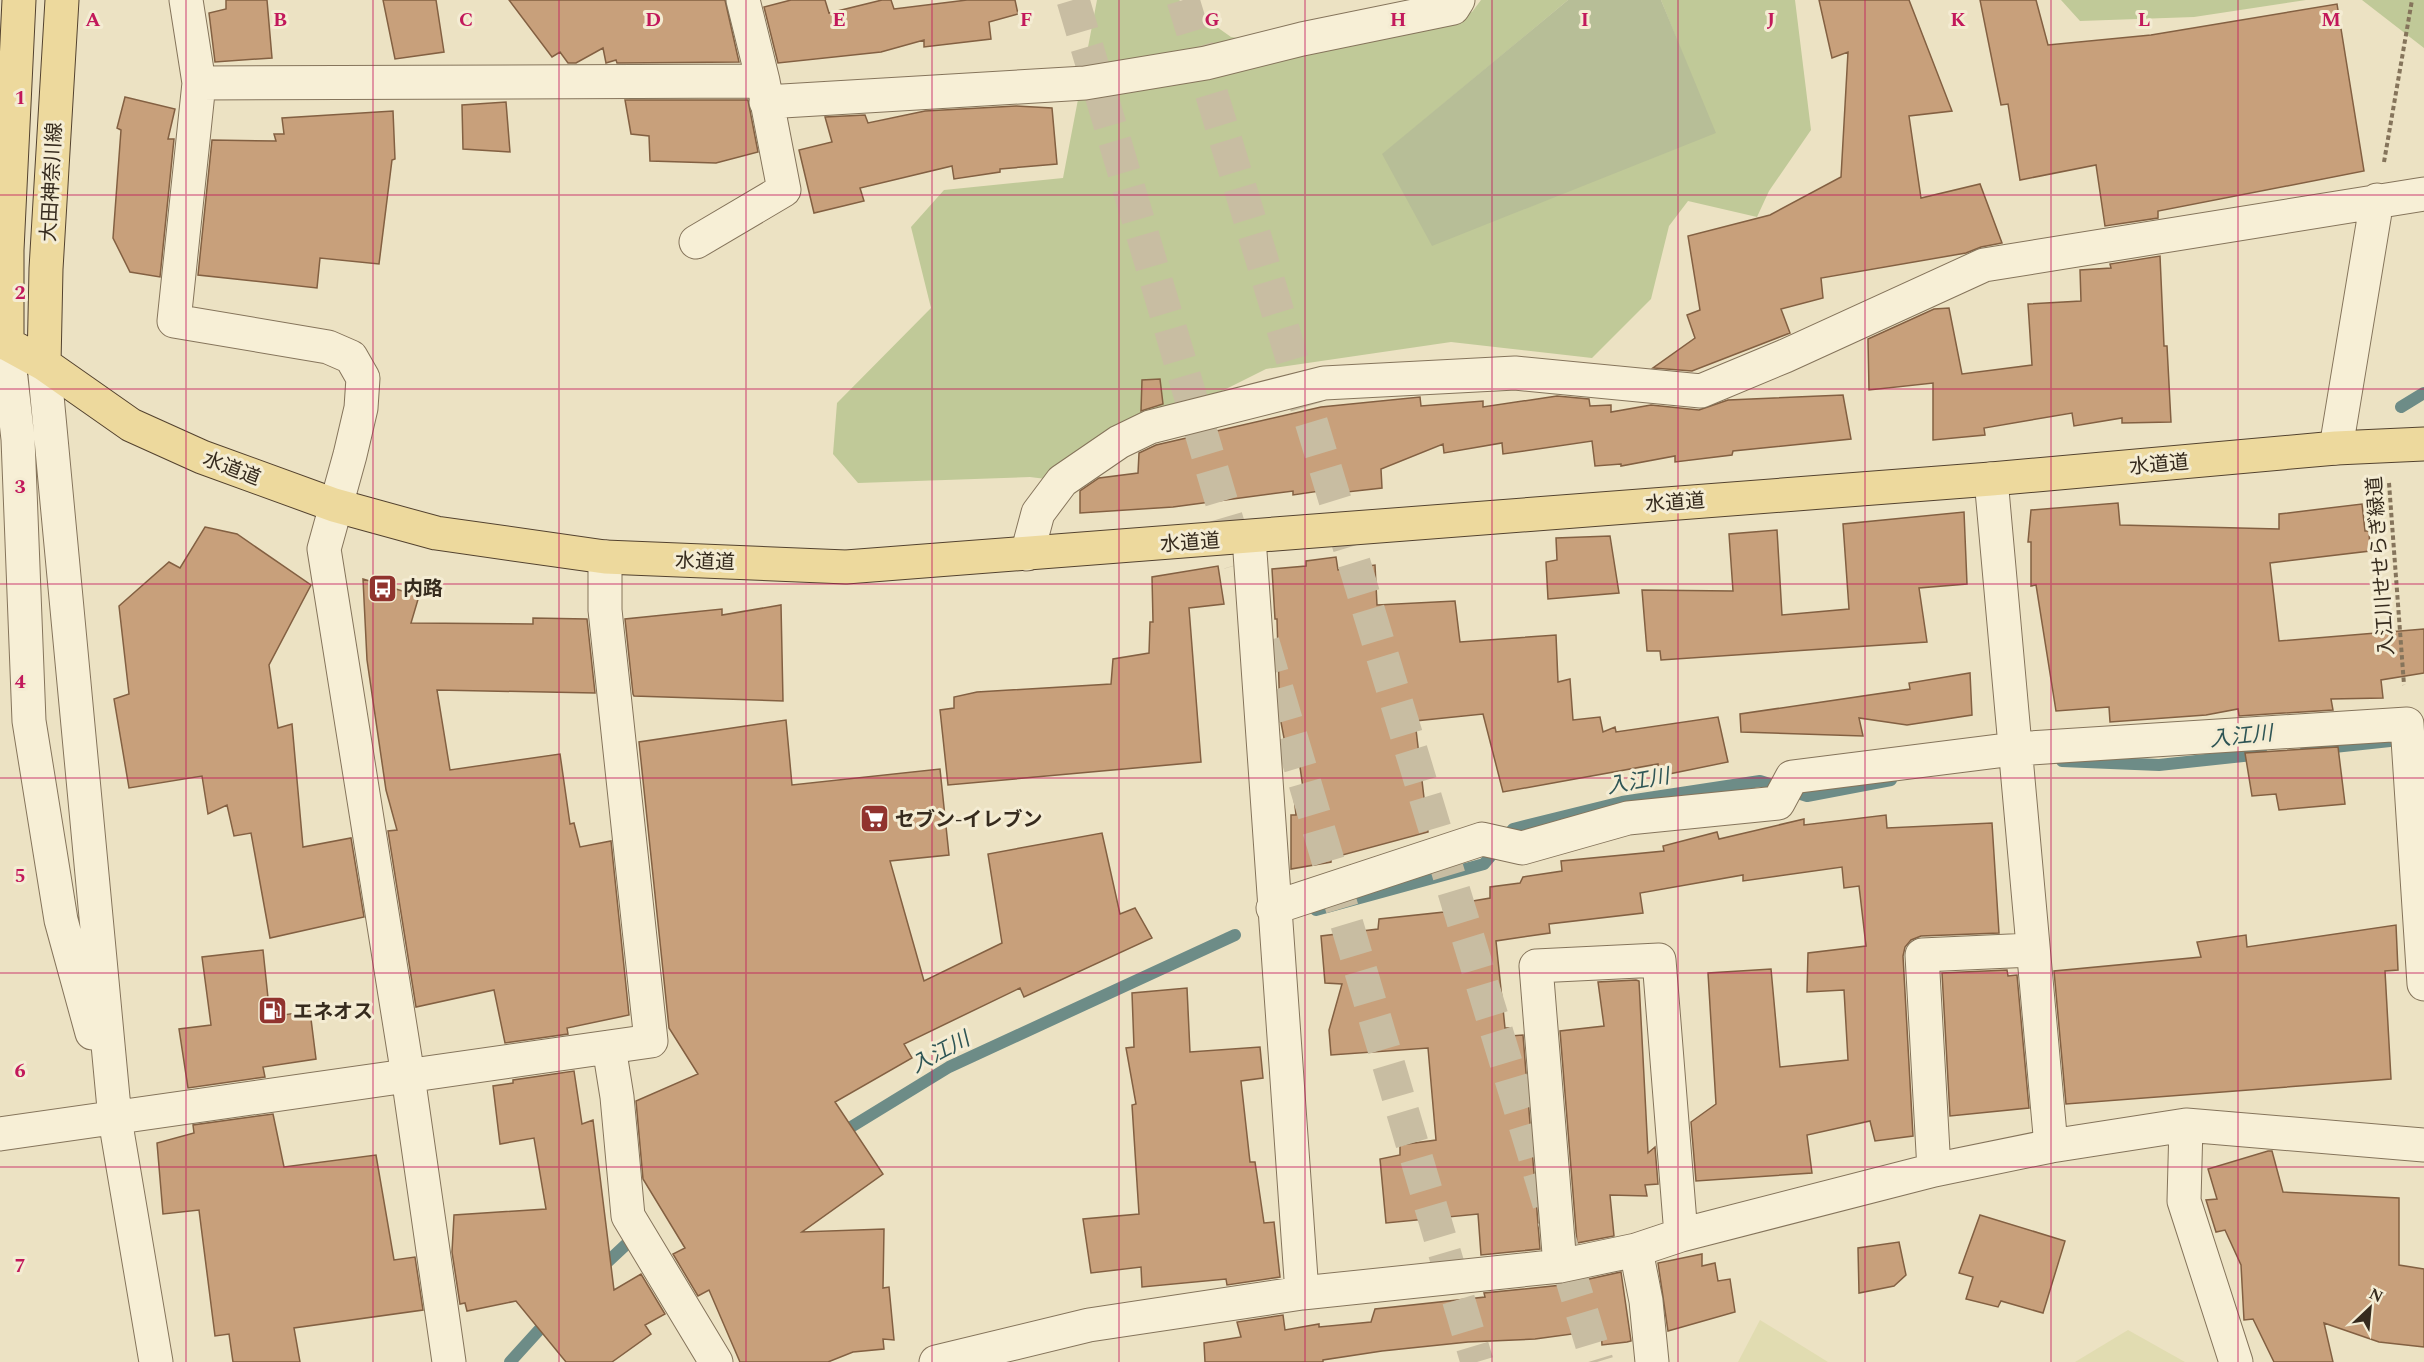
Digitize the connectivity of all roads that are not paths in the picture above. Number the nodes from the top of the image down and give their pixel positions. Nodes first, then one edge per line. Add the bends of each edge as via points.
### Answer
1 (19, 0) edge
2 (62, 0) edge
3 (186, 0) edge
4 (743, 0) edge
5 (1458, 0) edge
6 (199, 83) junction
7 (765, 91) junction
8 (2424, 194) edge
9 (2377, 200) junction
10 (696, 242) dead end
11 (4, 342) edge
12 (44, 364) junction
13 (2424, 444) edge
14 (2336, 448) junction
15 (1991, 479) junction
16 (334, 505) junction
17 (1249, 538) junction
18 (1027, 554) junction
19 (605, 557) junction
20 (2014, 749) junction
21 (1273, 908) junction
22 (2032, 950) junction
23 (2424, 984) edge
24 (609, 1047) junction
25 (408, 1076) junction
26 (115, 1119) junction
27 (2186, 1125) junction
28 (0, 1134) edge
29 (2424, 1145) edge
30 (2051, 1146) junction
31 (1934, 1170) junction
32 (1681, 1235) junction
33 (1636, 1250) junction
34 (1560, 1266) junction
35 (1302, 1293) junction
36 (156, 1362) edge
37 (449, 1362) edge
38 (716, 1362) edge
39 (936, 1362) edge
40 (1652, 1362) edge
41 (2236, 1362) edge

1 - 11 main road, 大田神奈川線
2 - 12 main road, 大田神奈川線
3 - 6 street
4 - 7 street
5 - 7 street via 1453,8 1206,63 1085,83
6 - 7 street
6 - 16 street via 174,321 328,347 351,357 363,378 361,408
7 - 10 street via 784,190
8 - 9 street
9 - 14 street
9 - 18 street via 1984,265 1701,391 1515,373 1323,383 1150,427 1119,442 1062,481 1038,513
11 - 12 main road, 水道道
11 - 26 street via 18,439 29,721 61,920
12 - 16 main road, 水道道 via 131,425 202,457
12 - 26 street
13 - 14 main road, 水道道
14 - 15 main road, 水道道
15 - 17 main road, 水道道
15 - 20 street
16 - 19 main road, 水道道 via 435,533
16 - 25 street via 324,549
17 - 18 main road, 水道道
17 - 21 street
18 - 19 main road, 水道道 via 846,567
19 - 24 street via 605,610 651,1041
20 - 21 street via 1628,818 1522,848 1482,839
20 - 22 street
20 - 23 street via 2407,724
21 - 35 street
22 - 30 street
22 - 31 street via 1922,955
24 - 25 street
24 - 38 street via 628,1216
25 - 26 street
25 - 37 street
26 - 28 street
26 - 36 street
27 - 29 street
27 - 30 street
27 - 41 street via 2184,1201
30 - 31 street
31 - 32 street
32 - 33 street
32 - 34 street via 1659,960 1536,966
33 - 34 street
33 - 40 street
34 - 35 street
35 - 39 street via 1089,1325

